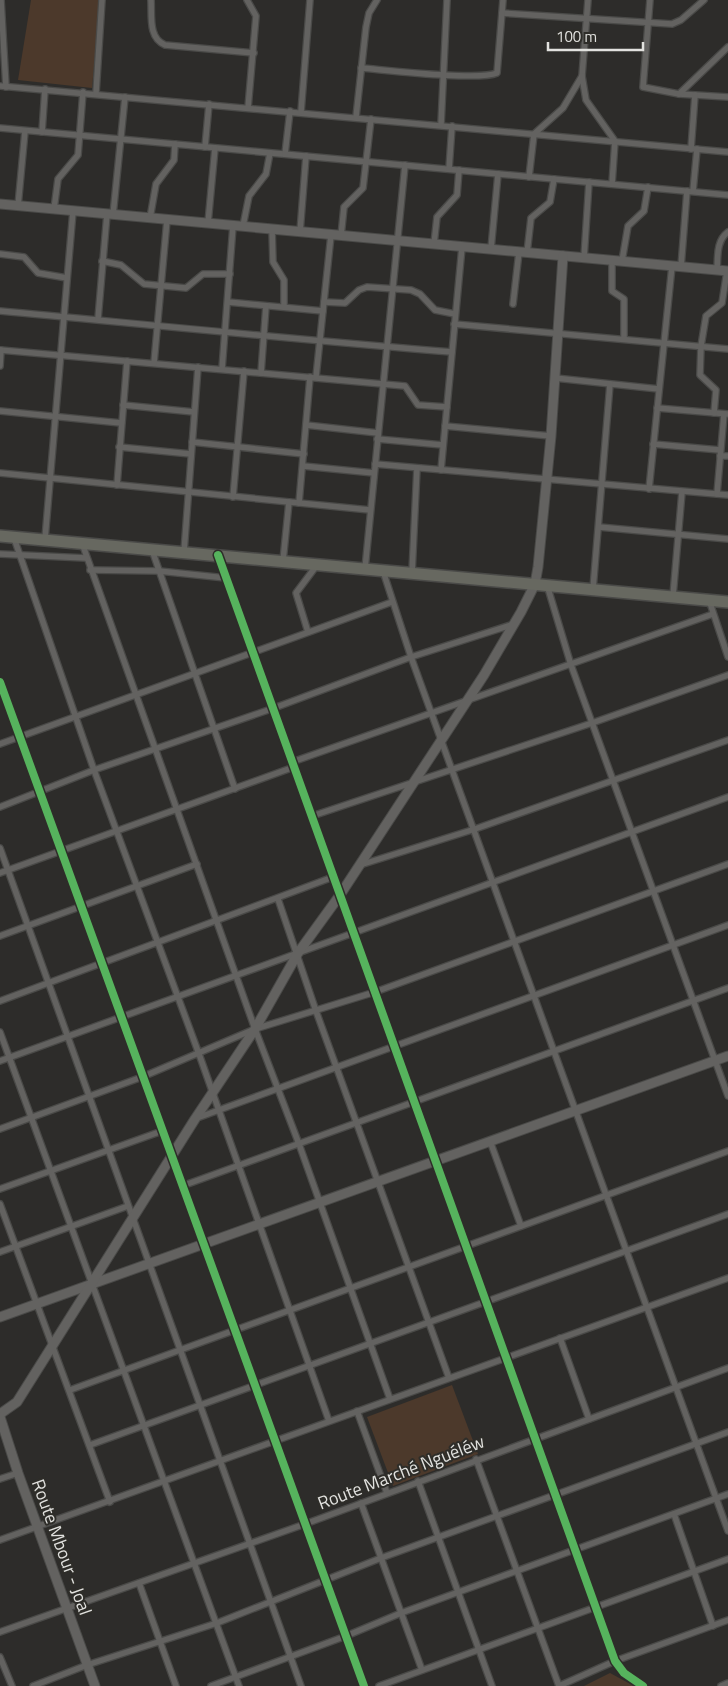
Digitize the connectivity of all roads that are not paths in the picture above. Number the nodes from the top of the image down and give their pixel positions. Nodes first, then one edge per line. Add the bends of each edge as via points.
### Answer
1 (2, 0) edge
2 (102, 0) edge
3 (151, 0) edge
4 (247, 0) edge
5 (310, 0) edge
6 (377, 0) edge
7 (447, 0) edge
8 (503, 0) edge
9 (588, 0) edge
10 (650, 0) edge
11 (704, 0) edge
12 (502, 13) junction
13 (586, 19) junction
14 (648, 24) junction
15 (728, 47) edge
16 (254, 53) junction
17 (361, 68) junction
18 (445, 74) junction
19 (582, 76) junction
20 (3, 86) edge
21 (45, 89) junction
22 (83, 92) junction
23 (96, 94) junction
24 (679, 94) junction
25 (696, 95) junction
26 (125, 96) junction
27 (728, 97) edge
28 (209, 104) junction
29 (248, 108) junction
30 (290, 111) junction
31 (301, 112) junction
32 (356, 117) junction
33 (371, 119) junction
34 (441, 125) junction
35 (452, 126) junction
36 (0, 128) edge
37 (25, 131) junction
38 (42, 132) junction
39 (534, 134) junction
40 (79, 136) junction
41 (121, 140) junction
42 (615, 141) junction
43 (175, 144) junction
44 (205, 147) junction
45 (215, 148) junction
46 (694, 149) junction
47 (728, 152) edge
48 (270, 153) junction
49 (285, 154) junction
50 (306, 156) junction
51 (366, 161) junction
52 (405, 165) junction
53 (449, 169) junction
54 (459, 170) junction
55 (498, 174) junction
56 (530, 177) junction
57 (554, 179) junction
58 (589, 182) junction
59 (612, 184) junction
60 (648, 187) junction
61 (690, 191) junction
62 (728, 195) edge
63 (0, 204) edge
64 (18, 206) junction
65 (54, 209) junction
66 (73, 211) junction
67 (110, 214) junction
68 (150, 218) junction
69 (166, 220) junction
70 (208, 223) junction
71 (238, 226) junction
72 (272, 229) junction
73 (300, 232) junction
74 (728, 232) edge
75 (336, 235) junction
76 (396, 240) junction
77 (434, 244) junction
78 (462, 247) junction
79 (491, 249) junction
80 (523, 252) junction
81 (0, 254) edge
82 (563, 256) junction
83 (584, 258) junction
84 (617, 261) junction
85 (102, 262) junction
86 (672, 266) junction
87 (681, 267) junction
88 (717, 270) junction
89 (727, 271) edge
90 (230, 274) junction
91 (67, 278) junction
92 (161, 287) junction
93 (392, 289) junction
94 (228, 302) junction
95 (324, 302) junction
96 (513, 304) dead end
97 (266, 306) junction
98 (284, 308) junction
99 (0, 311) edge
100 (323, 312) junction
101 (455, 314) junction
102 (64, 317) junction
103 (98, 319) junction
104 (454, 324) junction
105 (158, 325) junction
106 (225, 332) junction
107 (559, 333) junction
108 (264, 337) junction
109 (624, 339) junction
110 (320, 341) junction
111 (664, 343) junction
112 (701, 346) junction
113 (386, 347) junction
114 (728, 349) edge
115 (1, 350) edge
116 (452, 352) junction
117 (60, 355) junction
118 (127, 361) junction
119 (154, 363) junction
120 (0, 366) edge
121 (198, 367) junction
122 (222, 369) junction
123 (244, 371) junction
124 (261, 373) junction
125 (313, 377) junction
126 (555, 378) junction
127 (382, 383) junction
128 (610, 384) junction
129 (659, 389) junction
130 (123, 405) junction
131 (447, 408) junction
132 (657, 408) junction
133 (0, 411) edge
134 (194, 412) junction
135 (714, 413) junction
136 (726, 414) edge
137 (55, 417) junction
138 (121, 423) junction
139 (306, 425) junction
140 (445, 426) junction
141 (377, 436) junction
142 (551, 436) junction
143 (192, 442) junction
144 (653, 444) junction
145 (237, 446) junction
146 (443, 446) junction
147 (119, 448) junction
148 (720, 453) junction
149 (191, 454) junction
150 (304, 454) junction
151 (728, 456) edge
152 (375, 464) junction
153 (302, 466) junction
154 (417, 468) junction
155 (441, 470) junction
156 (0, 473) edge
157 (374, 473) junction
158 (50, 478) junction
159 (546, 479) junction
160 (117, 484) junction
161 (602, 485) junction
162 (649, 489) junction
163 (188, 492) junction
164 (682, 492) junction
165 (716, 494) junction
166 (728, 495) edge
167 (233, 497) junction
168 (289, 502) junction
169 (299, 503) junction
170 (370, 510) junction
171 (599, 527) junction
172 (678, 534) junction
173 (0, 536) edge
174 (14, 538) junction
175 (728, 539) edge
176 (45, 540) junction
177 (82, 543) junction
178 (152, 549) junction
179 (184, 552) junction
180 (0, 554) edge
181 (218, 555) junction
182 (20, 556) junction
183 (86, 558) junction
184 (283, 561) junction
185 (317, 565) junction
186 (365, 569) junction
187 (90, 570) junction
188 (159, 571) junction
189 (383, 571) junction
190 (412, 573) junction
191 (226, 578) junction
192 (535, 584) junction
193 (547, 584) junction
194 (593, 589) junction
195 (673, 596) junction
196 (709, 600) junction
197 (392, 602) junction
198 (728, 602) edge
199 (713, 614) junction
200 (514, 624) junction
201 (308, 632) junction
202 (726, 648) edge
203 (252, 652) junction
204 (411, 657) junction
205 (728, 657) edge
206 (571, 665) junction
207 (194, 674) junction
208 (728, 675) edge
209 (0, 682) edge
210 (135, 695) junction
211 (469, 699) junction
212 (274, 708) junction
213 (432, 712) junction
214 (76, 716) junction
215 (592, 723) junction
216 (214, 728) junction
217 (20, 737) junction
218 (442, 738) junction
219 (728, 740) edge
220 (0, 744) edge
221 (155, 749) junction
222 (293, 765) junction
223 (453, 769) junction
224 (94, 770) junction
225 (613, 779) junction
226 (415, 780) junction
227 (234, 789) junction
228 (40, 792) junction
229 (728, 797) edge
230 (0, 807) edge
231 (178, 810) junction
232 (312, 816) junction
233 (475, 829) junction
234 (117, 831) junction
235 (632, 832) junction
236 (0, 848) edge
237 (60, 851) junction
238 (196, 864) junction
239 (728, 864) edge
240 (360, 865) junction
241 (8, 870) junction
242 (0, 873) edge
243 (334, 877) junction
244 (494, 882) junction
245 (137, 886) junction
246 (654, 891) junction
247 (340, 895) junction
248 (278, 899) junction
249 (81, 906) junction
250 (216, 920) junction
251 (728, 925) edge
252 (27, 926) junction
253 (353, 933) junction
254 (0, 936) edge
255 (515, 941) junction
256 (156, 942) junction
257 (673, 945) junction
258 (298, 954) junction
259 (102, 964) junction
260 (236, 974) junction
261 (49, 984) junction
262 (728, 988) edge
263 (375, 992) junction
264 (534, 996) junction
265 (177, 997) junction
266 (693, 1000) junction
267 (0, 1001) edge
268 (316, 1011) junction
269 (120, 1017) junction
270 (255, 1030) junction
271 (0, 1032) edge
272 (68, 1036) junction
273 (394, 1047) junction
274 (554, 1051) junction
275 (199, 1054) junction
276 (728, 1056) edge
277 (9, 1058) junction
278 (715, 1060) junction
279 (0, 1061) edge
280 (338, 1068) junction
281 (142, 1077) junction
282 (278, 1089) junction
283 (212, 1094) junction
284 (89, 1096) junction
285 (728, 1096) edge
286 (414, 1102) junction
287 (576, 1110) junction
288 (218, 1112) junction
289 (30, 1118) junction
290 (195, 1119) junction
291 (358, 1123) junction
292 (0, 1129) edge
293 (162, 1131) junction
294 (490, 1141) junction
295 (299, 1144) junction
296 (109, 1150) junction
297 (728, 1151) edge
298 (171, 1156) junction
299 (435, 1160) junction
300 (238, 1166) junction
301 (50, 1172) junction
302 (378, 1181) junction
303 (182, 1186) junction
304 (0, 1189) edge
305 (606, 1195) junction
306 (320, 1202) junction
307 (0, 1204) edge
308 (128, 1206) junction
309 (728, 1214) edge
310 (133, 1218) junction
311 (258, 1224) junction
312 (521, 1226) junction
313 (70, 1227) junction
314 (203, 1244) junction
315 (466, 1246) junction
316 (15, 1247) junction
317 (0, 1252) edge
318 (626, 1252) junction
319 (149, 1263) junction
320 (409, 1267) junction
321 (728, 1278) edge
322 (92, 1282) junction
323 (351, 1289) junction
324 (486, 1302) junction
325 (35, 1304) junction
326 (646, 1307) junction
327 (290, 1311) junction
328 (0, 1316) edge
329 (429, 1323) junction
330 (235, 1331) junction
331 (560, 1338) junction
332 (371, 1344) junction
333 (52, 1346) junction
334 (181, 1351) junction
335 (506, 1358) junction
336 (310, 1366) junction
337 (728, 1368) edge
338 (125, 1370) junction
339 (449, 1378) junction
340 (255, 1386) junction
341 (674, 1387) junction
342 (70, 1390) junction
343 (390, 1399) junction
344 (200, 1406) junction
345 (357, 1411) junction
346 (0, 1416) edge
347 (589, 1419) junction
348 (329, 1421) junction
349 (144, 1426) junction
350 (728, 1432) edge
351 (535, 1438) junction
352 (275, 1443) junction
353 (696, 1444) junction
354 (90, 1445) junction
355 (476, 1460) junction
356 (221, 1462) junction
357 (18, 1473) junction
358 (0, 1479) edge
359 (418, 1481) junction
360 (165, 1483) junction
361 (387, 1493) junction
362 (728, 1494) edge
363 (555, 1495) junction
364 (716, 1498) junction
365 (110, 1502) junction
366 (361, 1503) junction
367 (674, 1514) junction
368 (498, 1516) junction
369 (304, 1524) junction
370 (37, 1527) junction
371 (728, 1532) edge
372 (439, 1537) junction
373 (0, 1540) edge
374 (250, 1544) junction
375 (575, 1550) junction
376 (381, 1558) junction
377 (728, 1559) edge
378 (195, 1563) junction
379 (518, 1570) junction
380 (694, 1572) junction
381 (325, 1580) junction
382 (139, 1583) junction
383 (459, 1592) junction
384 (271, 1601) junction
385 (596, 1607) junction
386 (66, 1608) junction
387 (401, 1613) junction
388 (728, 1620) edge
389 (217, 1623) junction
390 (713, 1626) junction
391 (539, 1628) junction
392 (0, 1632) edge
393 (346, 1636) junction
394 (159, 1641) junction
395 (479, 1650) junction
396 (291, 1656) junction
397 (0, 1657) edge
398 (615, 1662) junction
399 (87, 1665) junction
400 (422, 1670) junction
401 (235, 1677) junction
402 (728, 1683) edge
403 (12, 1686) edge
404 (33, 1686) edge
405 (94, 1686) edge
406 (176, 1686) edge
407 (211, 1686) edge
408 (239, 1686) edge
409 (301, 1686) edge
410 (364, 1686) edge
411 (379, 1686) edge
412 (492, 1686) edge
413 (559, 1686) edge
414 (643, 1686) edge
415 (721, 1686) edge

1 - 20 street
2 - 23 street
3 - 16 street via 153,35 157,42
4 - 16 street via 256,16
5 - 31 street
6 - 17 street via 369,13
7 - 18 street
8 - 12 street
9 - 13 street
10 - 14 street
11 - 14 street via 672,24
12 - 13 street
12 - 18 street via 497,73 486,76
13 - 14 street
13 - 19 street
14 - 24 street via 643,87
15 - 24 street
16 - 29 street
17 - 18 street
17 - 32 street
18 - 34 street
19 - 39 street via 563,108
19 - 42 street via 586,100
20 - 21 street
21 - 22 street
21 - 38 street
22 - 23 street
22 - 40 street
23 - 26 street
24 - 25 street
25 - 27 street
25 - 46 street
26 - 28 street
26 - 41 street
28 - 29 street
28 - 44 street
29 - 30 street
30 - 31 street
30 - 49 street
31 - 32 street
32 - 33 street
33 - 34 street
33 - 51 street
34 - 35 street
35 - 39 street
35 - 53 street
36 - 37 street
37 - 38 street
37 - 64 street
38 - 40 street
39 - 42 street
39 - 56 street
40 - 41 street
40 - 65 street via 76,159 58,179
41 - 43 street
41 - 67 street
42 - 46 street
42 - 59 street
43 - 44 street
43 - 68 street via 174,160 156,184
44 - 45 street
45 - 48 street
45 - 70 street
46 - 47 street
46 - 61 street
48 - 49 street
48 - 71 street via 266,174 249,196
49 - 50 street
50 - 51 street
50 - 73 street
51 - 52 street
51 - 75 street via 363,188 344,207
52 - 53 street
52 - 76 street
53 - 54 street
54 - 55 street
54 - 77 street via 457,195 437,217
55 - 56 street
55 - 79 street
56 - 57 street
57 - 58 street
57 - 80 street via 550,202 531,218
58 - 59 street
58 - 83 street
59 - 60 street
60 - 61 street
60 - 84 street via 644,211 630,222
61 - 62 street
61 - 87 street
63 - 64 main road
64 - 65 main road
65 - 66 main road
66 - 67 main road
66 - 91 street
67 - 68 main road
67 - 85 street
68 - 69 main road
69 - 70 main road
69 - 92 street
70 - 71 main road
71 - 72 main road
71 - 90 street
72 - 73 main road
72 - 98 street via 273,262 284,280
73 - 75 main road
74 - 88 street via 719,243
75 - 76 main road
75 - 95 street
76 - 77 main road
76 - 93 street
77 - 78 main road
78 - 79 main road
78 - 101 street
79 - 80 main road
80 - 82 main road
80 - 96 street
81 - 91 street via 24,257 38,273
82 - 83 main road
82 - 107 main road
83 - 84 main road
84 - 86 main road
84 - 109 street via 612,291 624,299
85 - 92 street via 121,265 141,283
85 - 103 street
86 - 87 main road
86 - 111 street
87 - 88 main road
88 - 89 main road
89 - 112 street via 722,303 706,316
90 - 92 street via 203,274 186,288
90 - 94 street
91 - 102 street
92 - 105 street
93 - 95 street via 367,287 345,303
93 - 101 street via 416,291 435,310
93 - 113 street
94 - 97 street
94 - 106 street
95 - 100 street
97 - 98 street
97 - 108 street
98 - 100 street
99 - 102 street
100 - 110 street
101 - 104 street
102 - 103 street
102 - 117 street
103 - 105 street
104 - 107 street
104 - 116 street
105 - 106 street
105 - 119 street
106 - 108 street
106 - 122 street
107 - 109 street
107 - 126 main road
108 - 110 street
108 - 124 street
109 - 111 street
110 - 113 street
110 - 125 street
111 - 112 street
111 - 129 street
112 - 114 street
112 - 135 street via 700,372 716,390
113 - 116 street
113 - 127 street
115 - 117 street
115 - 120 street
116 - 131 street
117 - 118 street
117 - 137 street
118 - 119 street
118 - 130 street
119 - 121 street
121 - 122 street
121 - 134 street
122 - 123 street
123 - 124 street
123 - 145 street
124 - 125 street
125 - 127 street
125 - 139 street
126 - 128 street
126 - 142 main road
127 - 131 street via 406,386 418,405
127 - 141 street
128 - 129 street
128 - 161 street
129 - 132 street
130 - 134 street
130 - 138 street
131 - 140 street
132 - 135 street
132 - 144 street
133 - 137 street
134 - 143 street
135 - 136 street
136 - 148 street
137 - 138 street
137 - 158 street
138 - 147 street
139 - 141 street
139 - 150 street
140 - 142 street
140 - 146 street
141 - 146 street
141 - 152 street
142 - 159 main road
143 - 145 street
143 - 149 street
144 - 148 street
144 - 162 street
145 - 150 street
145 - 167 street
146 - 155 street
147 - 149 street
147 - 160 street
148 - 151 street
148 - 165 street
149 - 163 street
150 - 153 street
152 - 154 street
152 - 157 street
153 - 157 street
153 - 169 street
154 - 155 street
154 - 190 street
155 - 159 street
156 - 158 street
157 - 170 street
158 - 160 street
158 - 176 street
159 - 161 street
159 - 192 main road
160 - 163 street
161 - 162 street
161 - 171 street
162 - 164 street
163 - 167 street
163 - 179 street
164 - 165 street
164 - 172 street
165 - 166 street
167 - 168 street
168 - 169 street
168 - 184 street
169 - 170 street
170 - 186 street
171 - 172 street
171 - 194 street
172 - 175 street
172 - 195 street
173 - 174 highway
174 - 176 highway
174 - 182 street
176 - 177 highway
177 - 178 highway
177 - 183 street
178 - 179 highway
178 - 188 street
179 - 181 highway
180 - 182 street
181 - 184 highway
181 - 191 street
182 - 183 street
182 - 214 street
183 - 187 street
184 - 185 highway
185 - 186 highway
185 - 201 street via 296,593
186 - 189 highway
187 - 188 street
187 - 210 street
188 - 191 street
188 - 207 street
189 - 190 highway
189 - 197 street
190 - 192 highway
191 - 203 street
192 - 193 highway
192 - 200 main road
193 - 194 highway
193 - 206 street
194 - 195 highway
195 - 196 highway
196 - 198 highway
196 - 199 street
197 - 201 street
197 - 204 street
199 - 202 street
199 - 206 street
200 - 204 street
200 - 211 main road
201 - 203 street
202 - 205 street
203 - 207 street
203 - 212 street
204 - 212 street
204 - 213 street
206 - 211 street
206 - 215 street
207 - 210 street
207 - 216 street
208 - 215 street
209 - 217 street
210 - 214 street
210 - 221 street
211 - 213 street
211 - 218 main road
212 - 216 street
212 - 222 street
213 - 218 street
213 - 222 street
214 - 217 street
214 - 224 street
215 - 223 street
215 - 225 street
216 - 221 street
216 - 227 street
217 - 220 street
217 - 228 street
218 - 223 street
218 - 226 main road
219 - 225 street
221 - 224 street
221 - 231 street
222 - 227 street
222 - 232 street
223 - 226 street
223 - 233 street
224 - 228 street
224 - 234 street
225 - 233 street
225 - 235 street
226 - 232 street
226 - 240 main road
227 - 231 street
228 - 230 street
228 - 237 street
229 - 235 street
231 - 234 street
231 - 238 street
232 - 243 street
233 - 240 street
233 - 244 street
234 - 237 street
234 - 245 street
235 - 244 street
235 - 246 street
236 - 241 street
237 - 241 street
237 - 249 street
238 - 245 street
238 - 250 street
239 - 246 street
240 - 247 main road
241 - 242 street
241 - 252 street
243 - 247 street
243 - 248 street
244 - 253 street
244 - 255 street
245 - 249 street
245 - 256 street
246 - 255 street
246 - 257 street
247 - 253 street
247 - 258 main road
248 - 250 street
248 - 258 street
249 - 252 street
249 - 259 street
250 - 256 street
250 - 260 street
251 - 257 street
252 - 254 street
252 - 261 street
253 - 258 street
253 - 263 street
255 - 263 street
255 - 264 street
256 - 259 street
256 - 265 street
257 - 264 street
257 - 266 street
258 - 260 street
258 - 268 street
258 - 270 main road
259 - 261 street
259 - 269 street
260 - 265 street
260 - 270 street
261 - 267 street
261 - 272 street
262 - 266 street
263 - 268 street
263 - 273 street
264 - 273 street
264 - 274 street
265 - 269 street
265 - 275 street
266 - 274 street
266 - 278 street
268 - 270 street
268 - 280 street
269 - 272 street
269 - 281 street
270 - 275 street
270 - 282 street
270 - 283 main road
271 - 277 street
272 - 277 street
272 - 284 street
273 - 280 street
273 - 286 street
274 - 286 street
274 - 287 street
275 - 281 street
275 - 283 street
276 - 278 main road
277 - 279 street
277 - 289 street
278 - 285 street
278 - 287 main road
280 - 282 street
280 - 291 street
281 - 284 street
281 - 293 street
282 - 288 street
282 - 295 street
283 - 288 street
283 - 290 main road
284 - 289 street
284 - 296 street
286 - 291 street
286 - 299 street
287 - 294 main road
287 - 305 street
288 - 290 street
288 - 300 street
289 - 292 street
289 - 301 street
290 - 298 main road
291 - 295 street
291 - 302 street
293 - 296 street
293 - 298 street
294 - 299 main road
294 - 312 street
295 - 300 street
295 - 306 street
296 - 301 street
296 - 308 street
297 - 305 street
298 - 303 street
298 - 310 main road
299 - 302 main road
299 - 315 street
300 - 303 street
300 - 311 street
301 - 304 street
301 - 313 street
302 - 306 main road
302 - 320 street
303 - 314 street
305 - 312 street
305 - 318 street
306 - 311 main road
306 - 323 street
307 - 316 street
308 - 310 street
308 - 313 street
309 - 318 street
310 - 319 street
310 - 322 main road
311 - 314 main road
311 - 327 street
312 - 315 street
313 - 316 street
313 - 322 street
314 - 319 main road
314 - 330 street
315 - 320 street
315 - 324 street
316 - 317 street
316 - 325 street
318 - 324 street
318 - 326 street
319 - 322 main road
319 - 334 street
320 - 323 street
320 - 329 street
321 - 326 street
322 - 325 main road
322 - 333 main road
322 - 338 street
323 - 327 street
323 - 332 street
324 - 329 street
324 - 335 street
325 - 328 main road
325 - 333 street
326 - 331 street
326 - 341 street
327 - 330 street
327 - 336 street
329 - 332 street
329 - 339 street
330 - 334 street
330 - 340 street
331 - 335 street
331 - 347 street
332 - 336 street
332 - 343 street
333 - 342 street
333 - 346 main road via 17,1402
334 - 338 street
334 - 344 street
335 - 339 street
335 - 351 street
336 - 340 street
336 - 348 street
337 - 341 street, Route Marché Nguéléw
338 - 342 street
338 - 349 street
339 - 343 street
340 - 344 street
340 - 352 street
341 - 347 street, Route Marché Nguéléw
341 - 353 street
342 - 354 street
343 - 345 street
344 - 349 street
344 - 356 street
345 - 348 street
345 - 361 street
346 - 357 main road, Route Mbour - Joal
347 - 351 street, Route Marché Nguéléw
348 - 352 street
349 - 354 street
349 - 360 street
350 - 353 street
351 - 355 street, Route Marché Nguéléw
351 - 363 street
352 - 356 street
352 - 369 street
353 - 363 street
353 - 364 street
354 - 365 street
355 - 359 street, Route Marché Nguéléw
355 - 368 street
356 - 360 street
356 - 374 street
357 - 358 street
357 - 370 main road, Route Mbour - Joal
359 - 361 street, Route Marché Nguéléw
359 - 372 street
360 - 365 street
360 - 378 street
361 - 366 street, Route Marché Nguéléw
362 - 364 street
363 - 368 street
363 - 375 street
364 - 367 street
364 - 371 street
365 - 370 street
366 - 369 street, Route Marché Nguéléw
366 - 376 street
367 - 375 street
367 - 380 street
368 - 372 street
368 - 379 street
369 - 374 street, Route Marché Nguéléw
369 - 381 street
370 - 373 street
370 - 386 main road, Route Mbour - Joal
372 - 376 street
372 - 383 street
374 - 378 street, Route Marché Nguéléw
374 - 384 street
375 - 379 street
375 - 385 street
376 - 381 street
376 - 387 street
377 - 380 street
378 - 382 street, Route Marché Nguéléw
378 - 389 street
379 - 383 street
379 - 391 street
380 - 385 street
380 - 390 street
381 - 384 street
381 - 393 street
382 - 386 street, Route Marché Nguéléw
382 - 394 street
383 - 387 street
383 - 395 street
384 - 389 street
384 - 396 street
385 - 391 street
385 - 398 street
386 - 392 street, Route Marché Nguéléw
386 - 399 main road, Route Mbour - Joal
387 - 393 street
387 - 400 street
388 - 390 street
389 - 394 street
389 - 401 street
390 - 398 street
391 - 395 street
391 - 413 street
393 - 396 street
393 - 410 street
394 - 399 street
394 - 406 street
395 - 400 street
395 - 412 street
396 - 401 street
396 - 409 street
397 - 403 street
398 - 413 street
398 - 414 street via 624,1674
399 - 404 street
399 - 405 main road, Route Mbour - Joal
400 - 411 street
401 - 407 street
401 - 408 street
402 - 415 street

